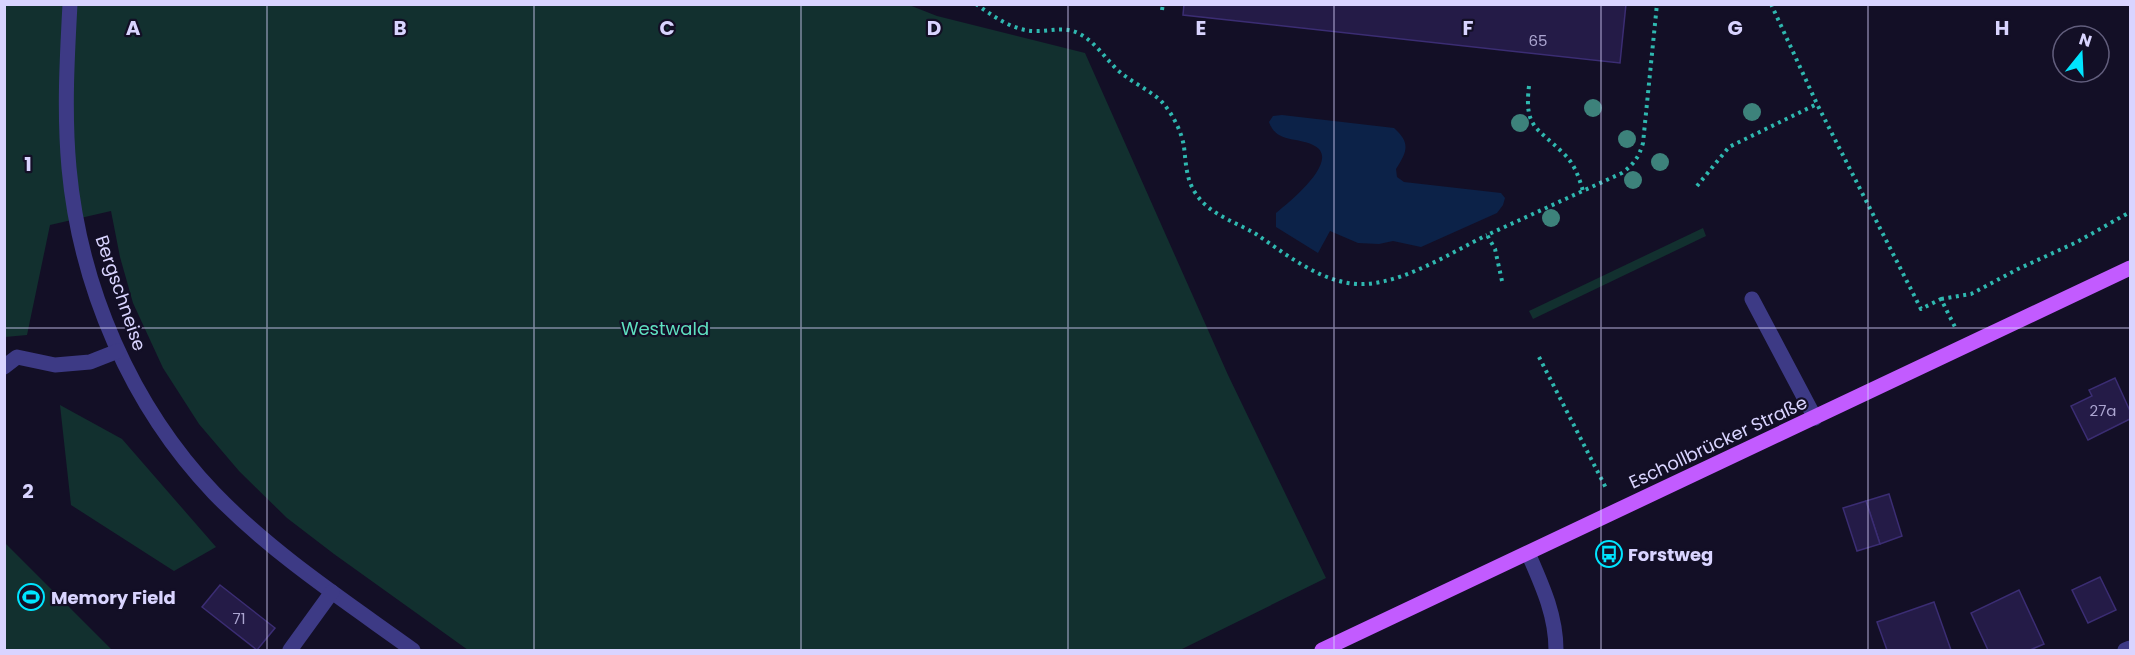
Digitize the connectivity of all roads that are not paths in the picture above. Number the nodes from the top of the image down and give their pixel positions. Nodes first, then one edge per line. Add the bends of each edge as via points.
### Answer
1 (70, 4) edge
2 (2130, 268) edge
3 (1752, 299) dead end
4 (118, 351) junction
5 (4, 367) edge
6 (1815, 418) junction
7 (1528, 553) junction
8 (332, 592) junction
9 (2130, 648) edge
10 (290, 651) edge
11 (413, 651) edge
12 (1322, 651) edge
13 (1556, 651) edge
14 (2125, 651) edge

1 - 4 street, Bergschneise via 65,109 73,202 86,262
2 - 6 main road, Eschollbrücker Straße
3 - 6 street
4 - 5 street via 90,362 55,365 17,357
4 - 8 street, Bergschneise via 172,444 213,492 248,526
6 - 7 main road, Eschollbrücker Straße
7 - 12 main road, Eschollbrücker Straße
7 - 13 street via 1551,607
8 - 10 street
8 - 11 street, Bergschneise
9 - 14 street

